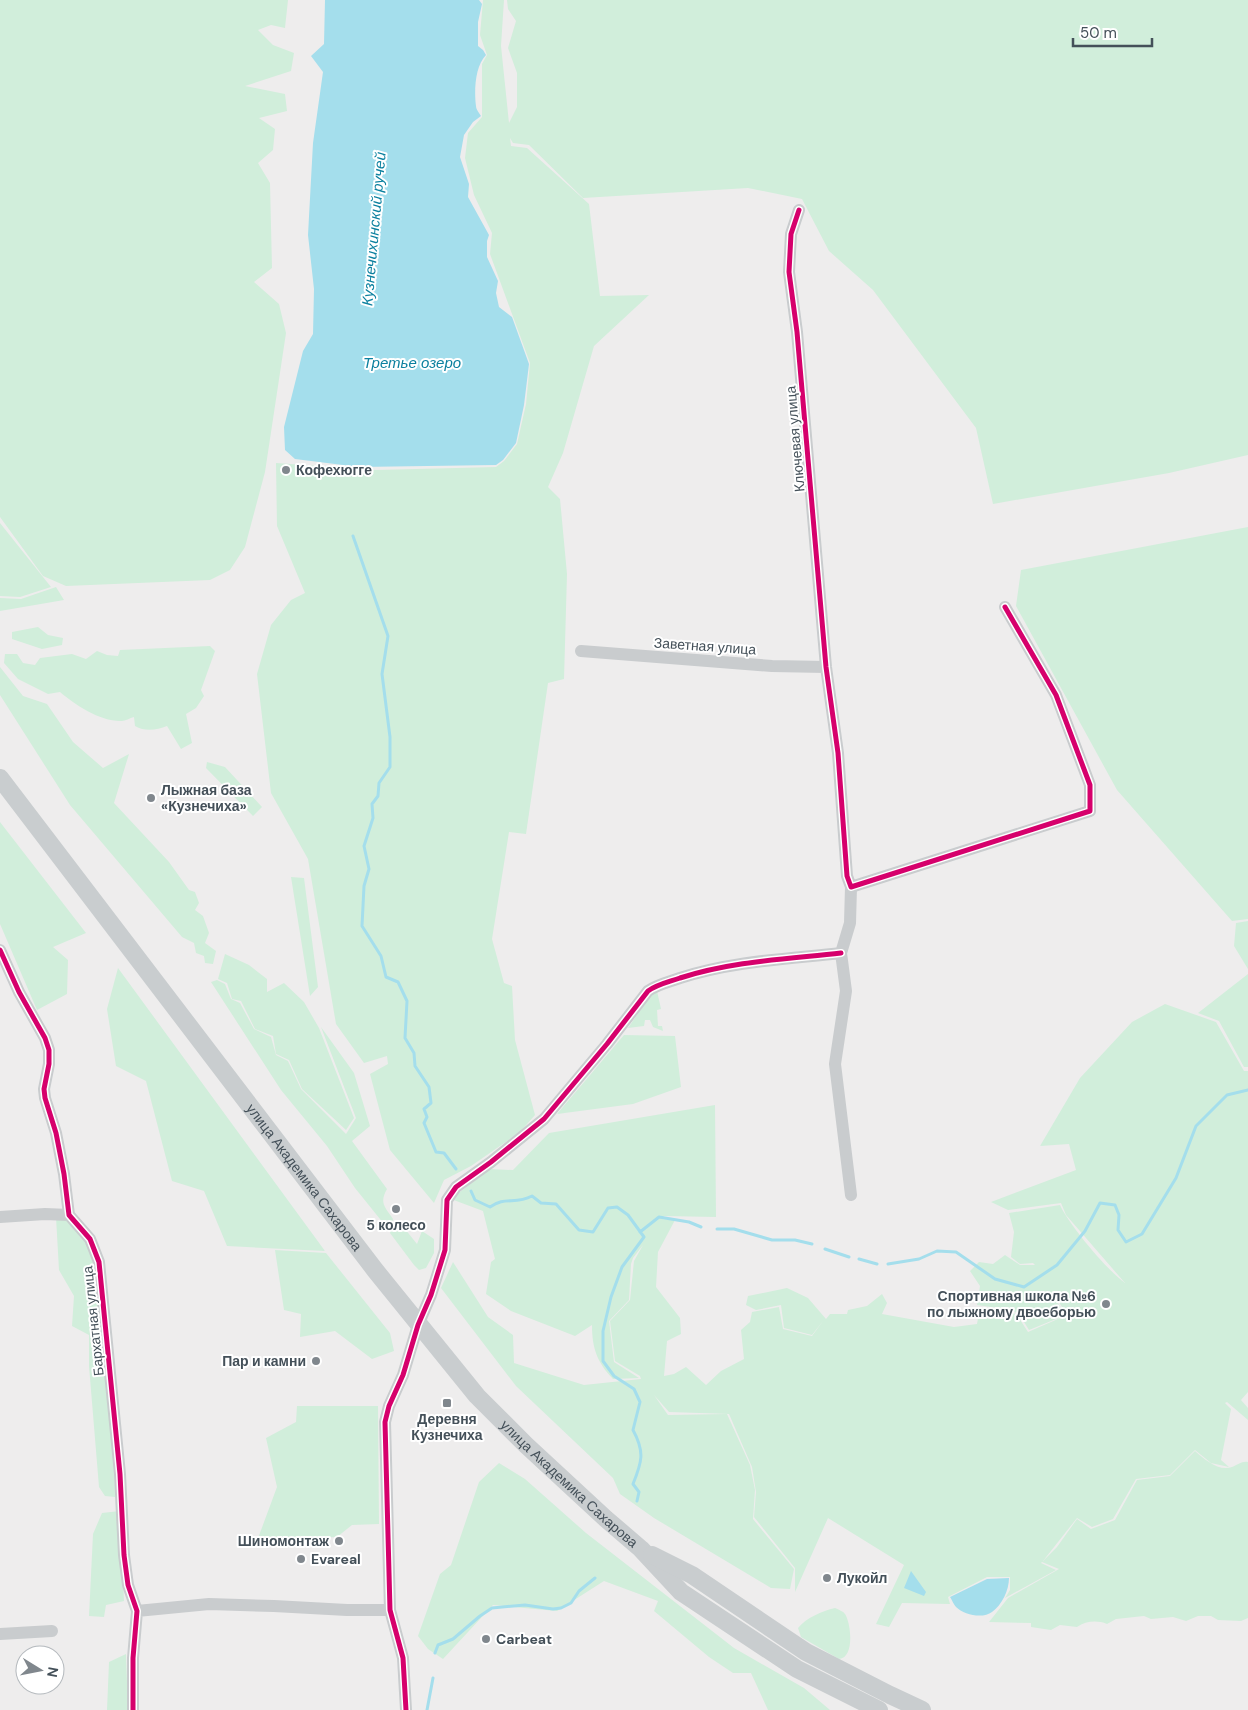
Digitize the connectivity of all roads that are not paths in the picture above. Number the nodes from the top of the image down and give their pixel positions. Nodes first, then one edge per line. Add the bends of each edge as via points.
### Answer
1 (798, 210) dead end
2 (1005, 607) dead end
3 (580, 651) dead end
4 (826, 666) junction
5 (0, 778) edge
6 (851, 887) junction
7 (0, 950) edge
8 (841, 952) junction
9 (851, 1195) dead end
10 (69, 1215) junction
11 (0, 1217) edge
12 (418, 1325) junction
13 (641, 1548) junction
14 (137, 1610) junction
15 (390, 1610) junction
16 (52, 1631) dead end
17 (0, 1634) edge
18 (133, 1710) edge
19 (406, 1710) edge
20 (879, 1710) edge
21 (922, 1710) edge

1 - 4 street, Ключевая улица via 791,234 789,272
2 - 6 street via 1056,694 1090,785 1090,811
3 - 4 street, Заветная улица via 772,666
4 - 6 street, Ключевая улица via 838,753 847,876
5 - 12 main road, улица Академика Сахарова
6 - 8 street, Ключевая улица via 850,923
7 - 10 street via 49,1050 45,1098 56,1133
8 - 9 street via 846,991 835,1064
8 - 12 street via 746,963 692,974 648,991 544,1119 456,1186 447,1200 444,1250
10 - 11 street
10 - 14 street, Бархатная улица via 90,1239 99,1262 120,1474 124,1555 128,1586
12 - 13 main road, улица Академика Сахарова via 477,1396 519,1438
12 - 15 street via 404,1375 385,1422
13 - 20 main road, улица Академика Сахарова via 681,1592 728,1624 797,1668
13 - 21 main road, улица Академика Сахарова via 692,1575 806,1652
14 - 15 street via 209,1604
14 - 18 street, Бархатная улица via 132,1658
15 - 19 street via 402,1649
16 - 17 street

